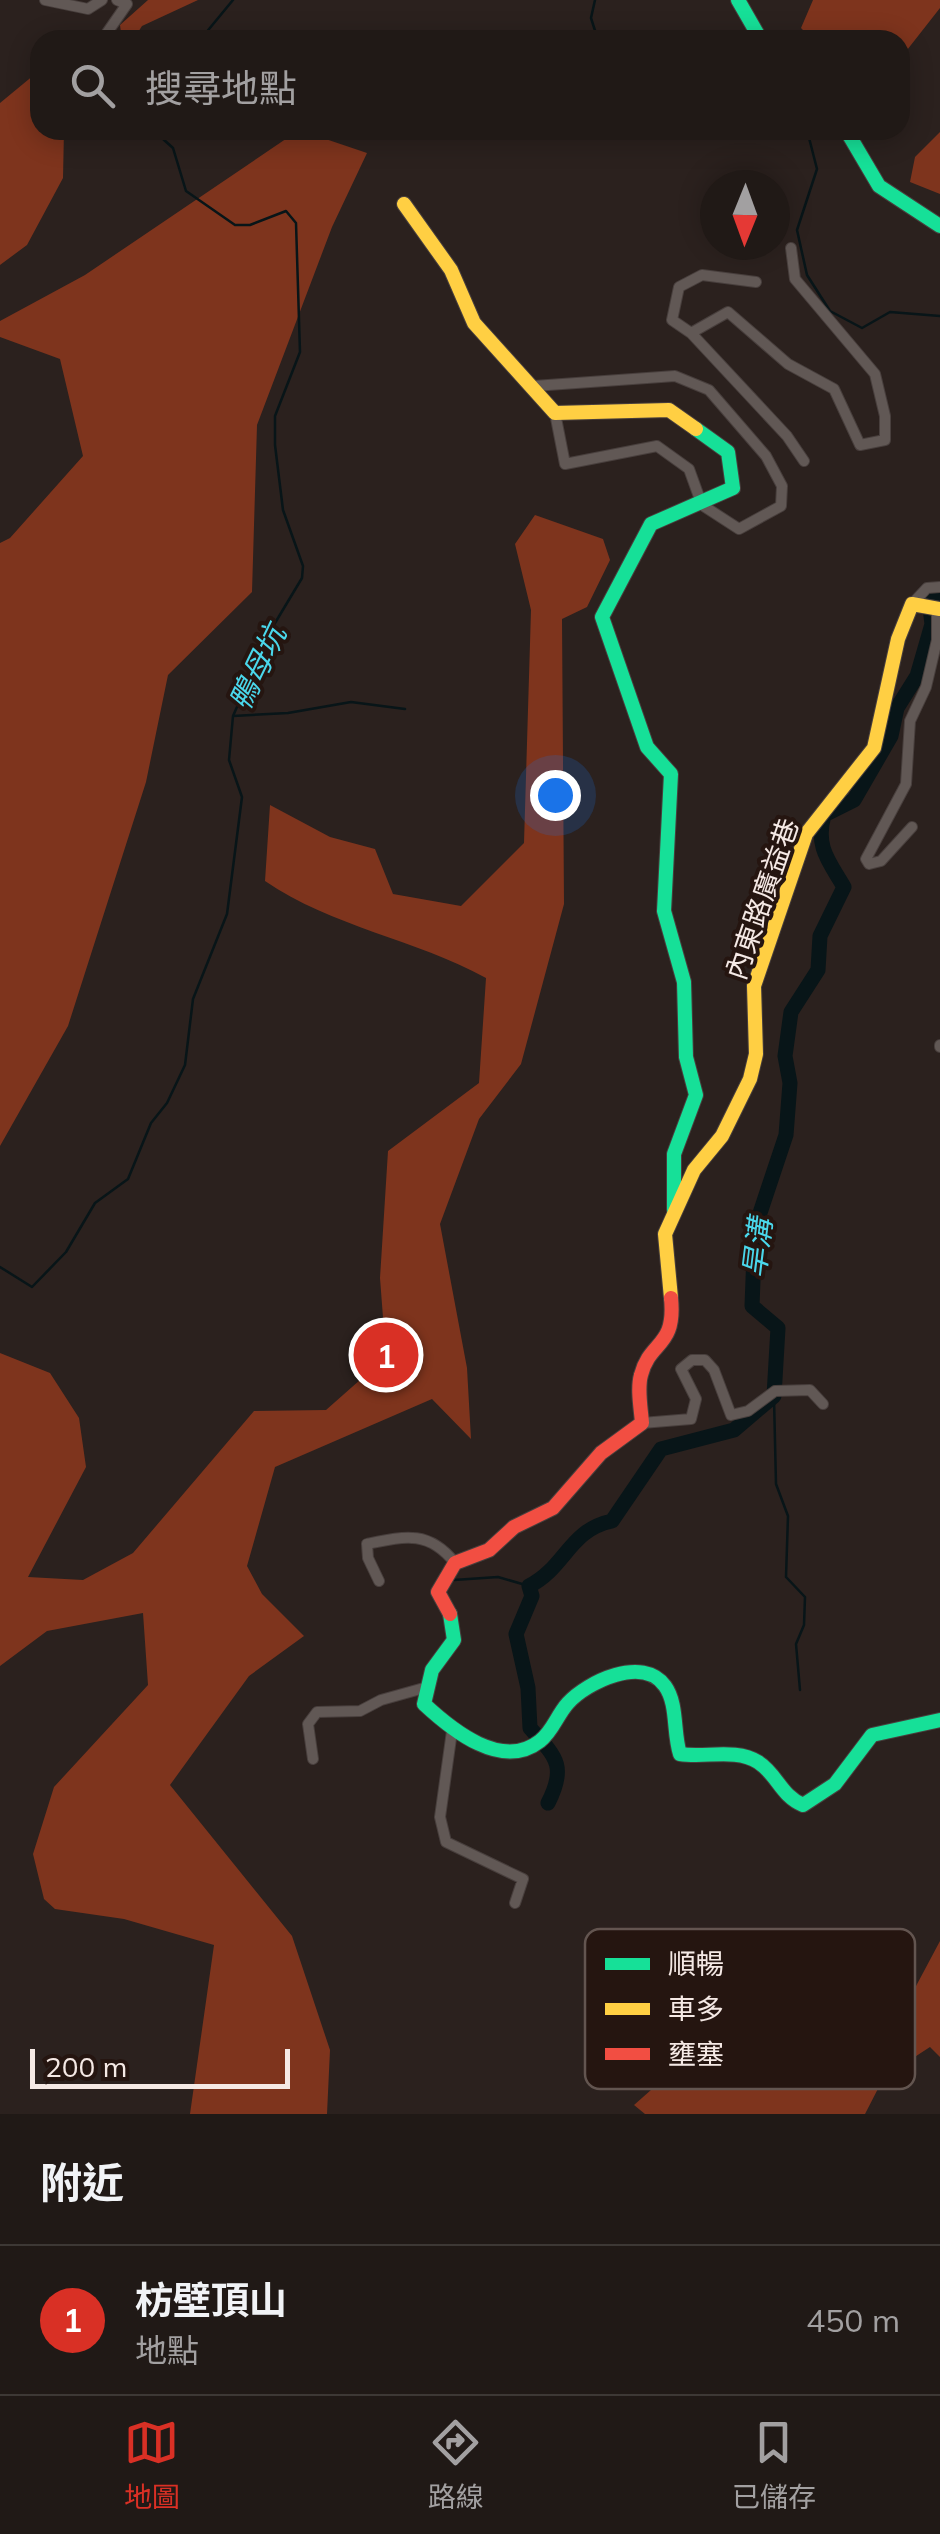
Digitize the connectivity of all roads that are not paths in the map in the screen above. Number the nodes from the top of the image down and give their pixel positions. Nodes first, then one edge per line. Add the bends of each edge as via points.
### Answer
1 (45, 0) edge
2 (102, 0) edge
3 (117, 0) edge
4 (734, 1) edge
5 (109, 30) edge
6 (754, 30) edge
7 (852, 140) edge
8 (404, 204) dead end
9 (940, 226) edge
10 (792, 248) dead end
11 (756, 282) dead end
12 (691, 333) junction
13 (534, 386) junction
14 (555, 413) junction
15 (804, 461) dead end
16 (702, 505) junction
17 (940, 586) edge
18 (912, 604) junction
19 (938, 608) edge
20 (912, 827) dead end
21 (674, 1216) junction
22 (823, 1404) dead end
23 (642, 1423) junction
24 (455, 1563) junction
25 (379, 1581) dead end
26 (424, 1688) junction
27 (940, 1720) edge
28 (452, 1731) junction
29 (313, 1759) dead end
30 (515, 1903) dead end

1 - 2 street via 88,9
3 - 5 street via 127,4
4 - 6 street
7 - 9 street via 879,186
8 - 13 street via 451,270 474,323
10 - 12 street via 795,279 875,374 885,440 860,446 834,389 788,364 728,312
11 - 12 street via 702,275 679,287 672,320
12 - 15 street
13 - 14 street
13 - 16 street via 674,376 709,390 766,456 782,498 780,506 739,530
14 - 16 street via 566,464 657,446 689,469
14 - 16 street via 668,410 728,452 732,488
16 - 21 street, 內東路廣益巷 via 651,524 602,618 647,747 671,774 664,911 684,982 686,1057 696,1095 674,1154
17 - 18 street
18 - 19 street
18 - 21 street, 內東路廣益巷 via 901,624 873,752 806,834 754,986 750,1079
19 - 20 street via 926,687 910,721 906,784 866,858 870,864
21 - 23 street, 內東路廣益巷 via 665,1234 673,1318 640,1376
22 - 23 street via 810,1390 775,1391 732,1415 714,1370 705,1360 692,1360 682,1369 696,1399 691,1418
23 - 24 street via 601,1454 553,1508
24 - 25 street via 431,1540 367,1544
24 - 26 street via 438,1592 452,1618 454,1640
26 - 28 street via 424,1704
26 - 29 street via 360,1711 317,1712 308,1724
27 - 28 street via 872,1735 822,1799 803,1805 783,1796 759,1762 680,1754 668,1689 645,1673 589,1688 571,1700 539,1743 522,1749 471,1743
28 - 30 street via 440,1817 446,1842 523,1879

